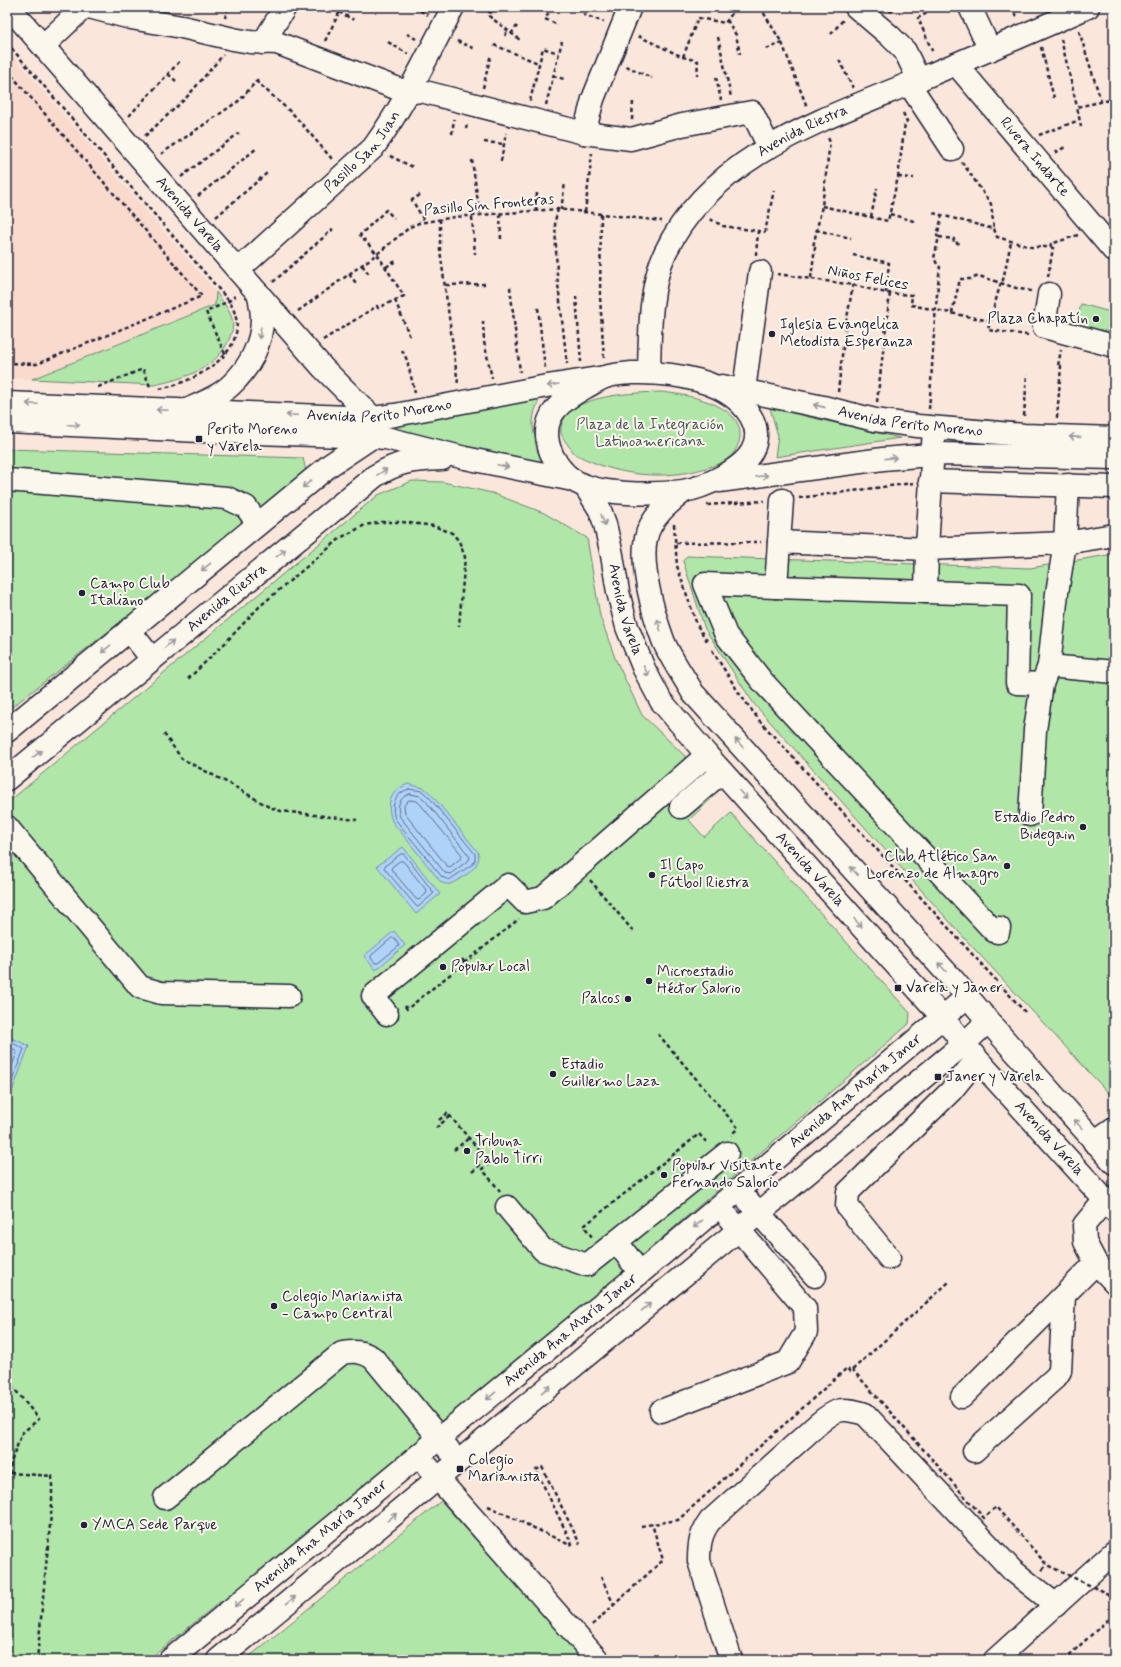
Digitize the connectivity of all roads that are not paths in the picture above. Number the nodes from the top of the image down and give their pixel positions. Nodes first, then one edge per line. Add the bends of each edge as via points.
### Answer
1 (9, 7) edge
2 (84, 7) edge
3 (89, 7) edge
4 (285, 7) edge
5 (453, 7) edge
6 (630, 7) edge
7 (856, 7) edge
8 (970, 7) edge
9 (1073, 14) edge
10 (263, 43) junction
11 (43, 46) junction
12 (990, 50) junction
13 (949, 67) junction
14 (907, 84) junction
15 (409, 93) junction
16 (584, 133) junction
17 (769, 147) junction
18 (952, 149) road end
19 (1114, 251) edge
20 (760, 272) road end
21 (249, 282) junction
22 (1047, 294) road end
23 (1114, 346) edge
24 (649, 373) junction
25 (605, 377) junction
26 (709, 384) junction
27 (744, 390) junction
28 (7, 403) edge
29 (185, 411) junction
30 (7, 422) edge
31 (372, 427) junction
32 (931, 428) junction
33 (318, 435) junction
34 (1114, 438) edge
35 (932, 454) junction
36 (465, 458) junction
37 (1114, 458) edge
38 (330, 465) junction
39 (7, 480) edge
40 (930, 481) junction
41 (579, 483) junction
42 (710, 483) junction
43 (1068, 485) junction
44 (1114, 487) edge
45 (684, 491) junction
46 (782, 500) dead end
47 (258, 524) junction
48 (1114, 535) edge
49 (779, 542) junction
50 (1065, 543) junction
51 (927, 549) junction
52 (776, 587) junction
53 (926, 592) junction
54 (129, 630) junction
55 (152, 659) junction
56 (1114, 672) edge
57 (1045, 675) junction
58 (7, 731) edge
59 (707, 755) junction
60 (722, 772) junction
61 (7, 779) edge
62 (681, 807) dead end
63 (1030, 815) dead end
64 (7, 827) edge
65 (999, 928) dead end
66 (288, 996) dead end
67 (968, 996) junction
68 (387, 1014) dead end
69 (942, 1019) junction
70 (988, 1021) junction
71 (971, 1051) junction
72 (1114, 1128) edge
73 (1094, 1142) junction
74 (718, 1150) road end
75 (1114, 1163) edge
76 (740, 1189) junction
77 (1110, 1205) edge
78 (507, 1207) road end
79 (719, 1207) junction
80 (758, 1214) junction
81 (738, 1230) junction
82 (617, 1242) junction
83 (889, 1258) dead end
84 (1096, 1263) junction
85 (640, 1273) junction
86 (815, 1276) dead end
87 (1114, 1282) edge
88 (1064, 1296) junction
89 (569, 1332) junction
90 (581, 1360) junction
91 (962, 1398) dead end
92 (661, 1411) dead end
93 (440, 1439) junction
94 (974, 1451) dead end
95 (419, 1456) junction
96 (458, 1462) junction
97 (438, 1479) junction
98 (165, 1498) dead end
99 (1114, 1552) edge
100 (1056, 1605) junction
101 (170, 1660) edge
102 (218, 1660) edge
103 (598, 1660) edge
104 (731, 1660) edge
105 (995, 1660) edge

1 - 11 main road, Avenida Varela
2 - 11 main road
3 - 10 main road via 131,18
4 - 10 main road
5 - 15 main road, Pasillo San Juan
6 - 16 main road via 593,99
7 - 14 main road via 905,51
8 - 12 main road
9 - 12 main road, Avenida Riestra
10 - 15 main road via 277,43
11 - 21 main road, Avenida Varela
12 - 13 main road, Avenida Riestra
13 - 14 main road, Avenida Riestra
13 - 19 main road, Rivera Indarte via 1022,142
14 - 17 main road, Avenida Riestra
14 - 18 main road
15 - 16 main road via 421,92
15 - 21 main road, Pasillo San Juan via 373,148 345,174
16 - 17 main road via 631,138 752,112
17 - 24 main road, Avenida Riestra via 723,178 687,216 664,255 650,314
20 - 27 main road
21 -> 29 main road via 262,319 258,344 248,366 231,385
21 - 31 main road, Avenida Varela
22 - 23 main road via 1054,330
24 - 25 main road, Avenida Perito Moreno
24 - 26 main road, Avenida Perito Moreno
25 -> 31 main road, Avenida Perito Moreno via 420,410
25 - 41 main road, Avenida Varela via 568,396 551,414 548,422 548,442 558,466
26 - 27 main road, Avenida Perito Moreno
26 - 42 main road via 738,400 745,407 755,426 756,437 746,460
32 -> 27 main road, Avenida Perito Moreno via 875,420
29 -> 28 main road, Avenida Perito Moreno
31 -> 29 main road, Avenida Perito Moreno
30 -> 33 main road, Avenida Perito Moreno
31 - 33 main road, Avenida Perito Moreno
31 - 36 main road, Avenida Perito Moreno via 386,438
31 - 38 main road
34 -> 32 main road, Avenida Perito Moreno
32 - 35 main road
33 - 38 main road via 332,447
35 - 37 main road, Avenida Perito Moreno
35 - 40 main road
42 -> 35 main road, Avenida Perito Moreno
36 -> 41 main road, Avenida Perito Moreno
55 -> 36 main road, Avenida Riestra via 375,476 392,466 409,461
38 -> 47 main road
39 - 47 main road via 227,498 246,507
40 - 43 main road
40 - 51 main road
41 - 45 main road, Avenida Perito Moreno via 619,493
41 -> 59 main road, Avenida Varela via 600,510 605,524 627,628 644,669 661,701
42 - 45 main road
43 - 44 main road
43 - 50 main road
67 -> 45 main road, Avenida Varela via 693,693 663,640 644,562 646,536 658,514
46 - 49 main road
47 -> 54 main road
48 - 50 main road
49 - 51 main road
49 - 52 main road
50 - 51 main road
50 - 57 main road
51 - 53 main road
52 - 53 main road
52 - 65 main road via 705,584 726,635 762,681 994,931 998,932
53 - 57 main road via 1019,595 1017,683
54 - 55 main road
54 -> 58 main road
61 -> 55 main road, Avenida Riestra
56 - 57 main road
57 - 63 main road via 1035,730
59 - 60 main road, Avenida Varela
59 - 68 main road via 543,898 525,902 508,885 373,996
60 - 62 main road
60 -> 69 main road, Avenida Varela
64 - 66 main road via 140,987 161,993
67 - 69 main road, Avenida Ana María Janer
67 - 70 main road, Avenida Varela
69 - 71 main road, Avenida Varela
69 - 76 main road, Avenida Ana María Janer
70 - 71 main road, Avenida Ana María Janer
73 -> 70 main road, Avenida Varela
71 - 77 main road, Avenida Varela
71 - 80 main road, Avenida Ana María Janer
71 - 83 main road via 951,1091 848,1192 847,1206
72 - 73 main road
73 - 75 main road, Avenida Varela
74 - 82 main road
76 - 79 main road, Avenida Ana María Janer
76 - 80 main road
77 - 84 main road via 1084,1225 1085,1242
78 - 82 main road via 543,1250 587,1265
79 - 81 main road
79 -> 85 main road, Avenida Ana María Janer
80 - 81 main road, Avenida Ana María Janer
80 - 86 main road
90 -> 81 main road, Avenida Ana María Janer
81 - 92 main road via 805,1308 806,1332 788,1362
82 - 85 main road
84 - 87 main road
84 - 88 main road
85 - 89 main road, Avenida Ana María Janer
88 - 91 main road
88 - 94 main road via 1060,1371
89 - 90 main road via 565,1348 573,1358
89 -> 93 main road, Avenida Ana María Janer
96 -> 90 main road, Avenida Ana María Janer
93 - 95 main road, Avenida Ana María Janer
93 - 96 main road
93 - 98 main road via 373,1358 364,1353 342,1353
95 - 97 main road
95 -> 101 main road, Avenida Ana María Janer
96 - 97 main road, Avenida Ana María Janer
102 -> 97 main road, Avenida Ana María Janer
97 - 103 main road
99 - 100 main road
100 - 104 main road via 1012,1570 865,1414 848,1409 831,1413 702,1531 699,1561
100 - 105 main road

